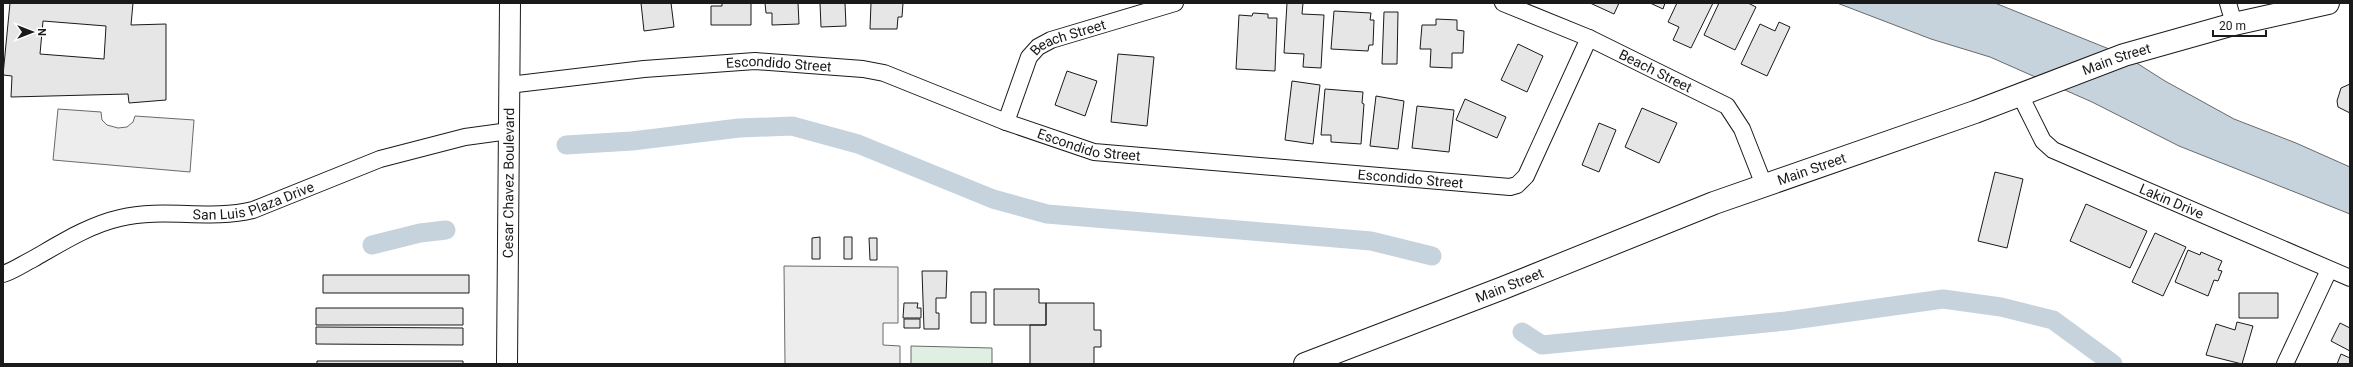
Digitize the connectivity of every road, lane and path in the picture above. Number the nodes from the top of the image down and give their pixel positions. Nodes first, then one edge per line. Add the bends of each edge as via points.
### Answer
1 (510, 3) edge
2 (1175, 3) edge
3 (1503, 3) edge
4 (2228, 3) edge
5 (2328, 3) edge
6 (2234, 24) junction
7 (1589, 38) junction
8 (508, 85) junction
9 (2020, 95) junction
10 (1006, 122) junction
11 (509, 131) junction
12 (1764, 185) junction
13 (2329, 270) junction
14 (3, 274) edge
15 (2350, 278) edge
16 (507, 364) edge
17 (1305, 364) edge
18 (2285, 364) edge

1 - 8 street, Cesar Chavez Boulevard
2 - 10 street, Beach Street via 1051,40 1038,48 1029,57
3 - 7 street, Beach Street
4 - 6 street
5 - 6 highway, Main Street
6 - 9 highway, Main Street via 2124,55
7 - 10 street, Escondido Street via 1526,176 1517,185 1510,187 1101,153
7 - 12 street, Beach Street via 1727,106 1742,128
8 - 10 street, Escondido Street via 644,69 755,61 840,67 884,73
8 - 11 street, Cesar Chavez Boulevard
9 - 12 highway, Main Street
9 - 13 street, Lakin Drive via 2043,141 2053,150 2187,206
11 - 14 street, San Luis Plaza Drive via 465,137 380,159 253,210 234,215 152,214 120,218 85,230
11 - 16 street, Cesar Chavez Boulevard
12 - 17 highway, Main Street
13 - 15 street, Lakin Drive
13 - 18 street

